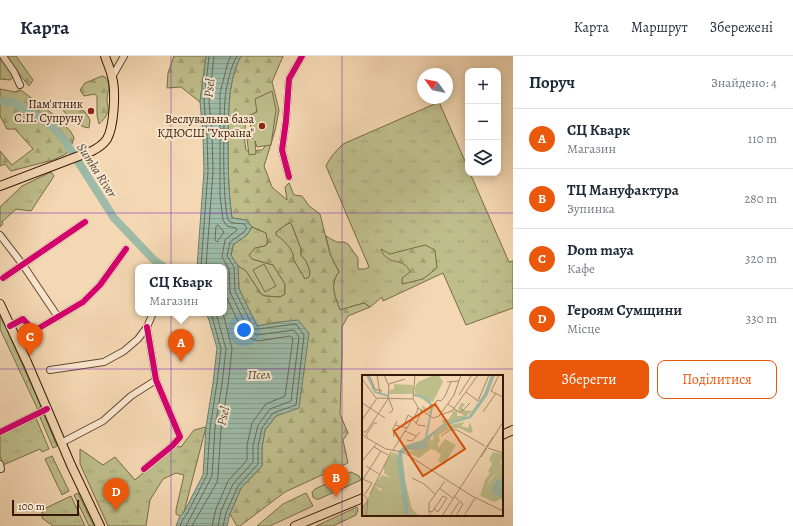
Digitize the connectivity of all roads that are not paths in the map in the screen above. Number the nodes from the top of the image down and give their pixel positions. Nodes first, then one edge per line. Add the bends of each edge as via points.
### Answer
1 (3, 56) edge
2 (105, 56) edge
3 (124, 56) edge
4 (302, 56) edge
5 (112, 77) junction
6 (20, 85) dead end
7 (289, 177) dead end
8 (0, 186) edge
9 (85, 222) dead end
10 (0, 235) edge
11 (126, 249) dead end
12 (23, 265) junction
13 (2, 278) dead end
14 (0, 305) edge
15 (152, 316) edge
16 (58, 317) junction
17 (10, 326) junction
18 (147, 327) junction
19 (50, 370) dead end
20 (156, 380) junction
21 (47, 409) junction
22 (513, 430) edge
23 (0, 432) edge
24 (503, 435) edge
25 (61, 443) junction
26 (0, 464) edge
27 (0, 469) edge
28 (144, 469) dead end
29 (362, 498) edge
30 (100, 526) edge
31 (295, 526) edge

1 - 6 street
2 - 5 main road
3 - 5 street
4 - 7 street via 289,79 282,150
5 - 8 main road via 114,107 110,131 99,148
9 - 12 street
10 - 12 street
11 - 16 street via 83,302
12 - 13 street
12 - 16 street
14 - 17 main road
15 - 18 street
16 - 17 street via 34,331 23,319
17 - 21 main road
18 - 19 street via 124,351 104,362
18 - 20 street
20 - 25 street via 131,396 102,422
20 - 28 street via 180,437
21 - 23 street
21 - 25 main road
22 - 24 main road
25 - 30 main road
26 - 27 street
29 - 31 main road

